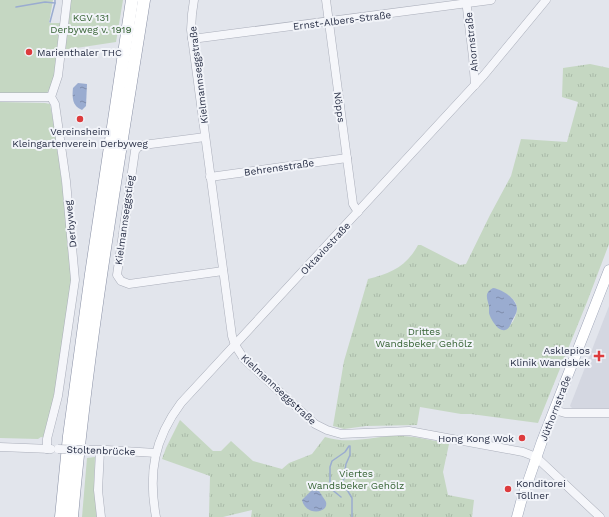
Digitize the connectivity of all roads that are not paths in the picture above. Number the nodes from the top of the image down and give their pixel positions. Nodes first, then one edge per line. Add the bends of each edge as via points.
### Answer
1 (67, 0) edge
2 (132, 0) edge
3 (144, 0) edge
4 (194, 0) edge
5 (326, 0) edge
6 (491, 0) edge
7 (546, 0) edge
8 (467, 2) edge
9 (329, 21) junction
10 (192, 39) junction
11 (475, 85) junction
12 (0, 97) edge
13 (51, 97) junction
14 (205, 137) junction
15 (347, 158) junction
16 (210, 176) junction
17 (358, 212) junction
18 (609, 270) edge
19 (223, 271) junction
20 (235, 346) junction
21 (554, 410) junction
22 (609, 413) edge
23 (0, 447) edge
24 (47, 449) junction
25 (100, 450) junction
26 (156, 453) junction
27 (536, 457) junction
28 (61, 517) edge
29 (72, 517) edge
30 (101, 517) edge
31 (156, 517) edge
32 (517, 517) edge
33 (600, 517) edge

1 - 13 street via 58,76
2 - 28 highway via 91,274
3 - 29 highway via 95,318
4 - 10 street, Kielmannseggstraße
5 - 9 street, Nöpps
6 - 8 street, Ernst-Albers-Straße
7 - 11 street, Oktaviostraße
8 - 9 street, Ernst-Albers-Straße
8 - 11 street, Ahornstraße
9 - 10 street, Ernst-Albers-Straße
9 - 15 street, Nöpps
10 - 14 street, Kielmannseggstraße
11 - 17 street, Oktaviostraße
12 - 13 street
13 - 24 street, Derbyweg via 55,104 66,181 75,280 58,396 47,439
14 - 16 street, Kielmannseggstraße
14 - 19 street, Kielmannseggstieg via 143,145 135,151 117,275 121,281 129,284
15 - 16 street, Behrensstraße
15 - 17 street, Nöpps via 353,204
16 - 19 street, Kielmannseggstraße
17 - 20 street, Oktaviostraße
18 - 21 main road, Jüthornstraße
19 - 20 street, Kielmannseggstraße
20 - 26 street, Oktaviostraße via 174,413 163,432
20 - 27 street, Kielmannseggstraße via 244,359 315,424 327,430 341,434 409,431 523,452
21 - 22 street via 565,413
21 - 27 main road, Jüthornstraße
23 - 24 street, Stoltenbrücke
24 - 25 street, Stoltenbrücke, bridge
25 - 26 street, Stoltenbrücke
25 - 30 street via 98,490
26 - 31 street, Oktaviostraße via 152,484
27 - 32 main road, Jüthornstraße
27 - 33 street, Kielmannseggstraße

